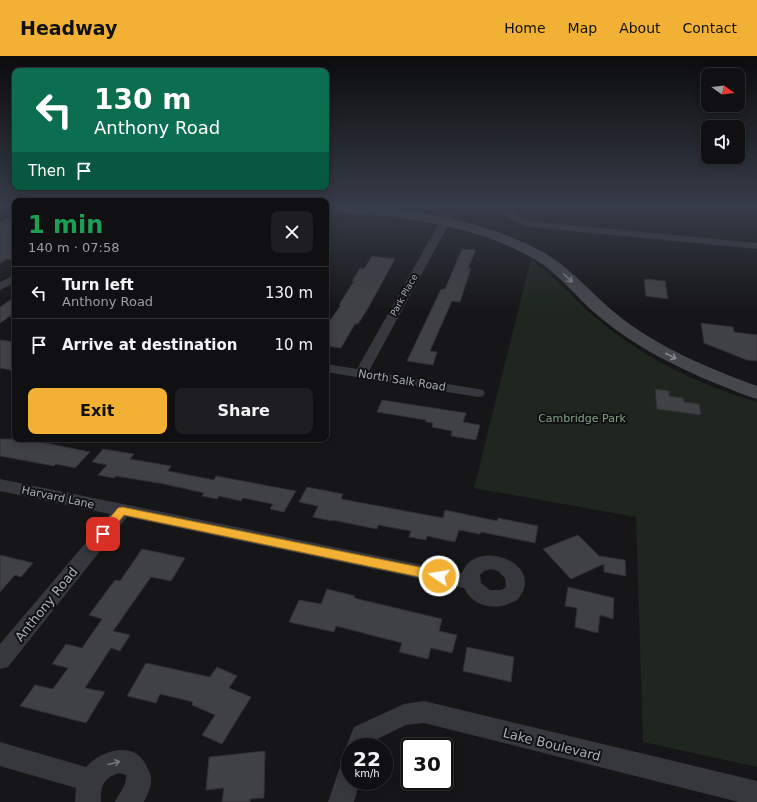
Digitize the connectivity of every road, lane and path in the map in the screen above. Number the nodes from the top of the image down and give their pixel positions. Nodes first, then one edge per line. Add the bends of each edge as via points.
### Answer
1 (434, 240) edge
2 (504, 240) edge
3 (526, 240) edge
4 (693, 240) edge
5 (757, 246) edge
6 (12, 280) edge
7 (0, 287) edge
8 (329, 369) edge
9 (361, 374) junction
10 (757, 379) edge
11 (478, 393) dead end
12 (757, 393) edge
13 (0, 485) edge
14 (122, 511) junction
15 (470, 582) dead end
16 (0, 660) edge
17 (361, 738) edge
18 (0, 754) edge
19 (345, 790) edge
20 (89, 791) edge
21 (757, 794) edge
22 (128, 802) edge
23 (341, 802) edge

1 - 9 street, Park Place
2 -> 12 main road via 538,256 559,270 609,317 649,344 690,366
3 - 10 main road via 562,258 632,319 708,360
4 - 5 street
6 - 7 street
8 - 9 street, North Salk Road
9 - 11 street, North Salk Road
13 - 14 street, Harvard Lane
14 - 15 street, Harvard Lane
14 - 16 street, Anthony Road
17 - 21 street, Lake Boulevard via 362,735 404,715 424,712
18 - 20 street
19 - 23 street
20 -> 22 street via 104,766 121,761 129,762 138,773 139,781

